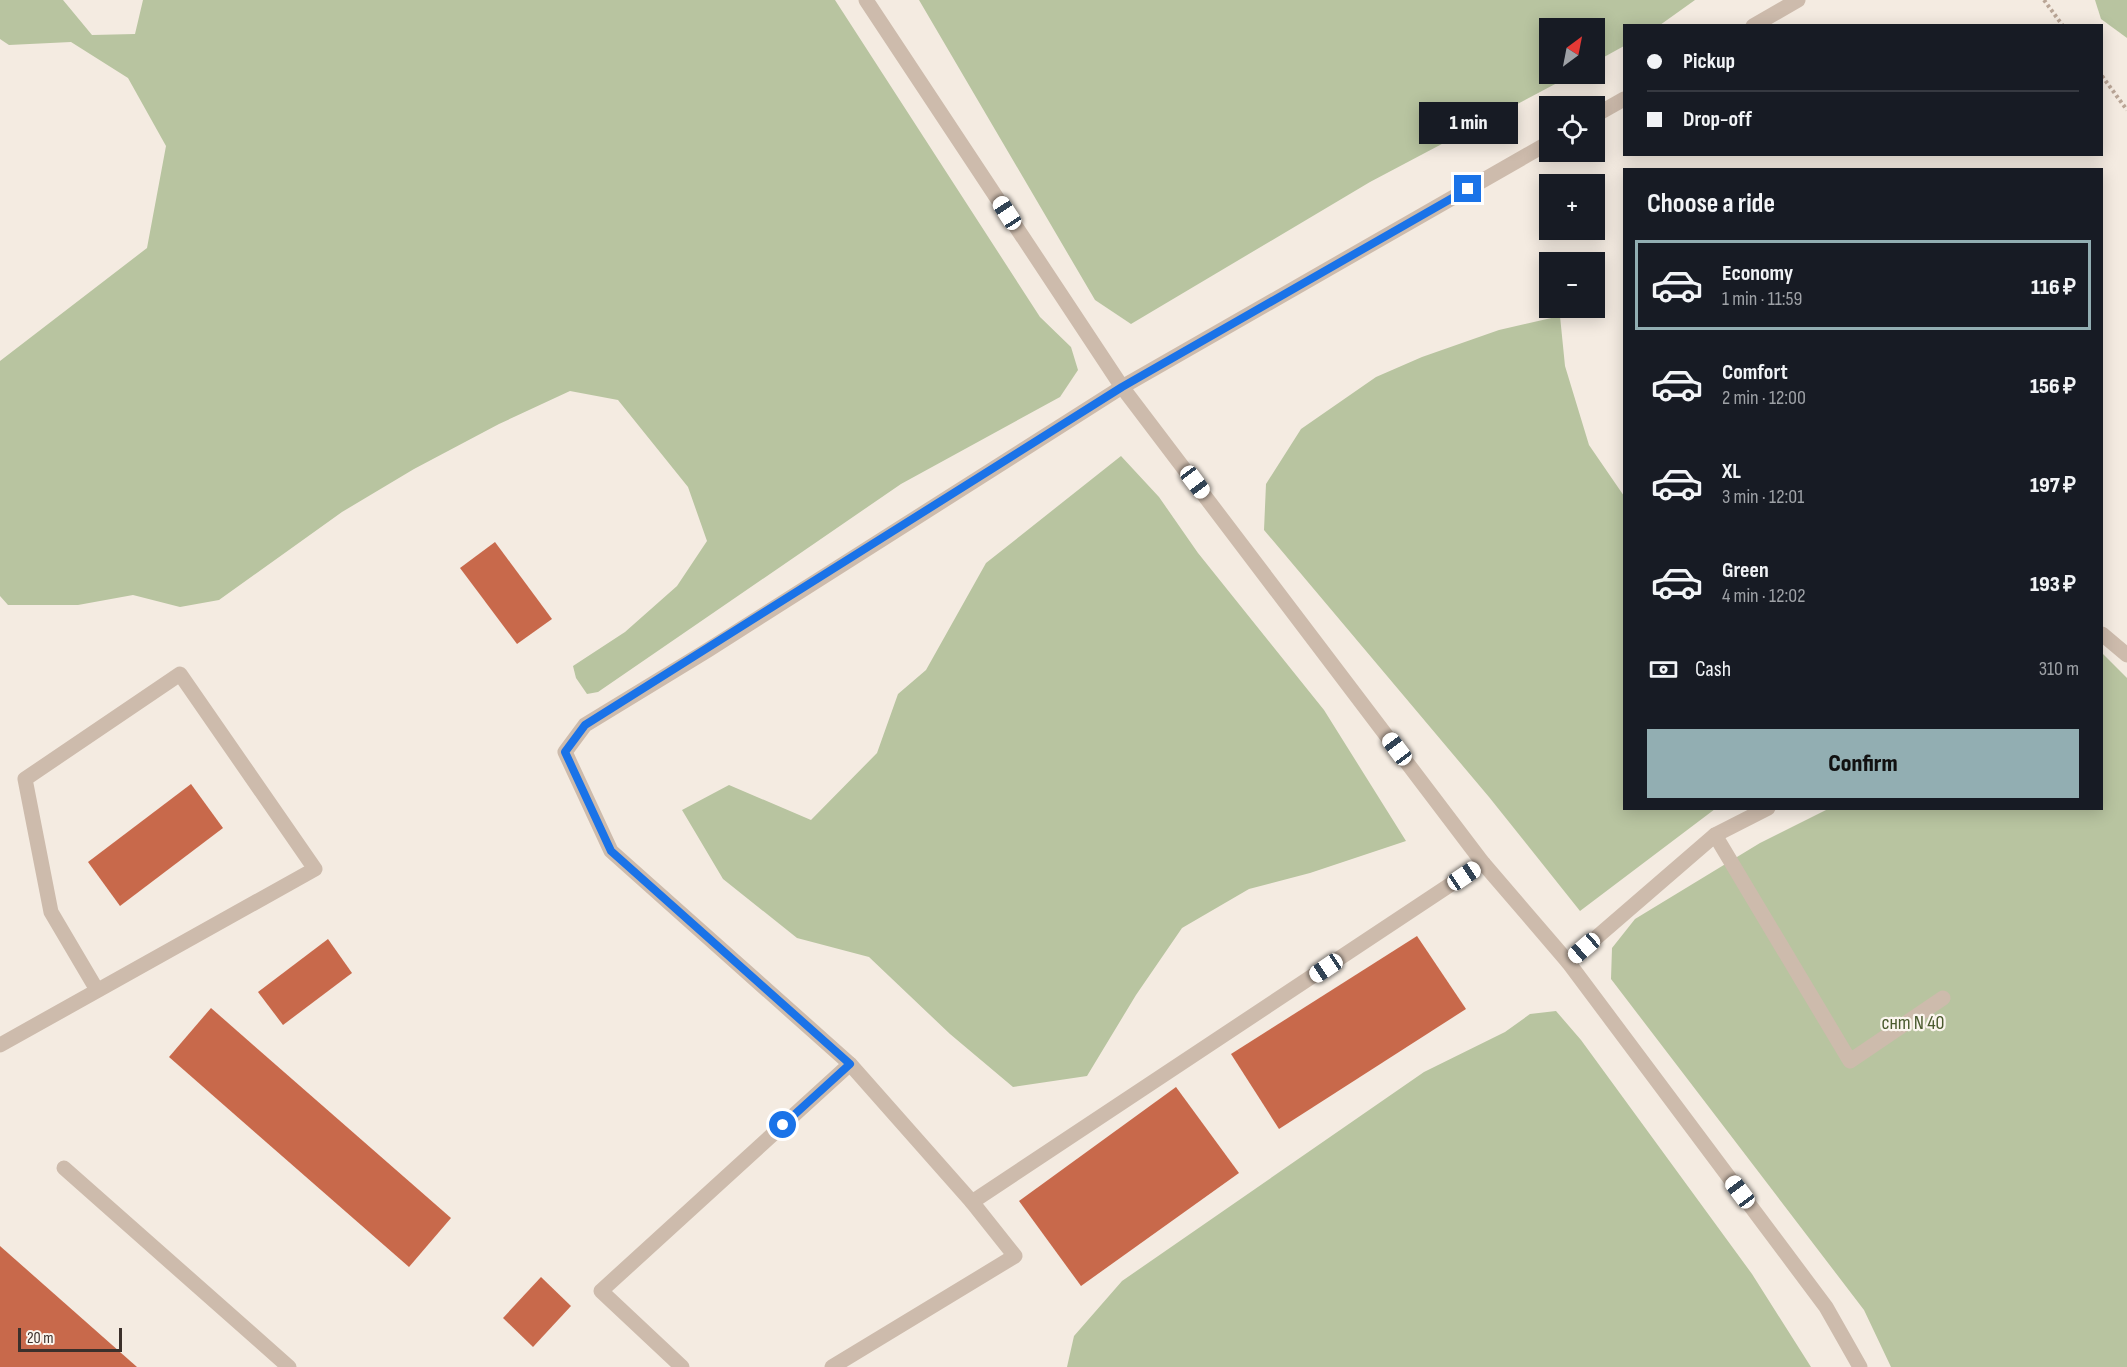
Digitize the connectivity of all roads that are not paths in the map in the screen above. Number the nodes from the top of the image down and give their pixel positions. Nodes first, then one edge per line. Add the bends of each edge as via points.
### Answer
1 (866, 0) edge
2 (1798, 0) edge
3 (1756, 24) edge
4 (1623, 100) edge
5 (1605, 110) edge
6 (1539, 148) edge
7 (1122, 387) junction
8 (2103, 635) edge
9 (2127, 655) edge
10 (1764, 810) edge
11 (1715, 835) junction
12 (1483, 863) junction
13 (1568, 962) junction
14 (97, 990) junction
15 (1943, 998) dead end
16 (0, 1045) edge
17 (850, 1064) junction
18 (64, 1168) dead end
19 (972, 1202) junction
20 (289, 1367) edge
21 (682, 1367) edge
22 (832, 1367) edge
23 (1860, 1367) edge

1 - 7 lane
2 - 3 lane
4 - 5 lane
6 - 7 lane
7 - 12 lane
7 - 17 lane via 585,725 565,752 611,851
8 - 9 lane
10 - 11 lane
11 - 13 lane
11 - 15 lane via 1850,1061
12 - 13 lane
12 - 19 lane
13 - 23 lane via 1826,1307
14 - 14 lane via 315,869 180,674 25,779 51,912
14 - 16 lane
17 - 19 lane
17 - 21 lane via 601,1291
18 - 20 lane
19 - 22 lane via 1016,1256

